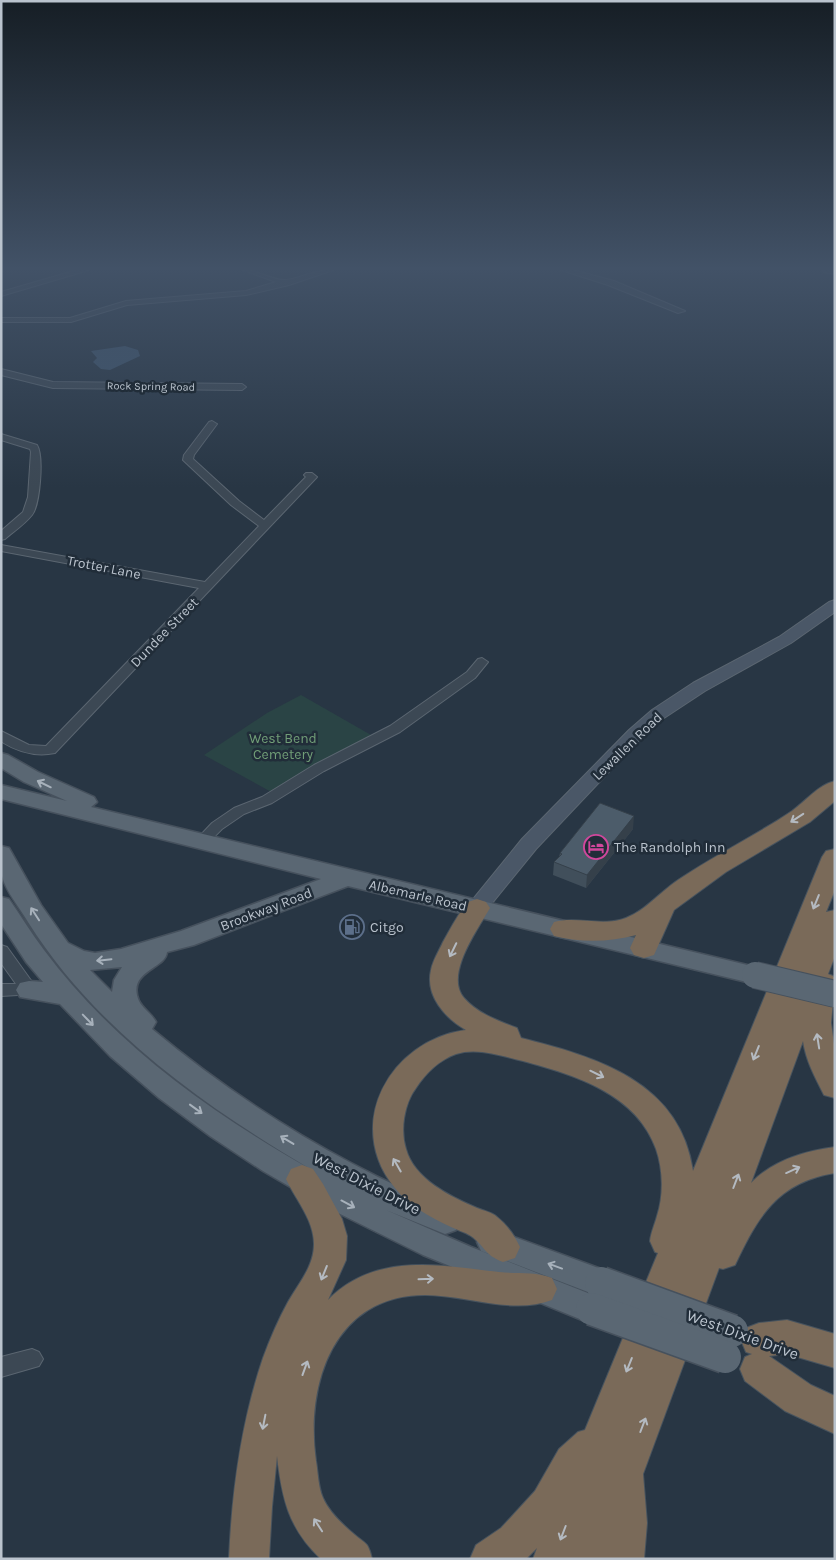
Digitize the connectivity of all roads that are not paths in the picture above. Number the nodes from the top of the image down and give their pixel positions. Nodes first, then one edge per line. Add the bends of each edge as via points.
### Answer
1 (1, 372) edge
2 (242, 386) dead end
3 (212, 424) dead end
4 (1, 437) edge
5 (309, 475) dead end
6 (265, 526) junction
7 (1, 537) edge
8 (1, 548) edge
9 (207, 586) junction
10 (835, 605) edge
11 (482, 662) dead end
12 (1, 735) edge
13 (1, 759) edge
14 (835, 788) edge
15 (3, 793) edge
16 (153, 829) junction
17 (202, 841) junction
18 (1, 852) edge
19 (835, 857) edge
20 (347, 878) junction
21 (664, 904) junction
22 (1, 905) edge
23 (477, 908) junction
24 (1, 925) edge
25 (831, 928) edge
26 (564, 929) junction
27 (185, 939) junction
28 (644, 948) junction
29 (47, 952) junction
30 (4, 962) edge
31 (1, 990) edge
32 (29, 990) junction
33 (835, 994) edge
34 (66, 995) junction
35 (161, 1051) junction
36 (556, 1057) junction
37 (835, 1086) edge
38 (835, 1160) edge
39 (302, 1179) junction
40 (503, 1247) junction
41 (680, 1281) junction
42 (540, 1289) junction
43 (596, 1296) junction
44 (744, 1349) junction
45 (835, 1351) edge
46 (32, 1359) dead end
47 (1, 1367) edge
48 (835, 1367) edge
49 (835, 1397) edge
50 (835, 1416) edge
51 (600, 1439) junction
52 (625, 1470) junction
53 (249, 1559) edge
54 (352, 1559) edge
55 (490, 1559) edge
56 (553, 1559) edge
57 (589, 1559) edge
58 (624, 1559) edge

1 - 2 street, Rock Spring Road via 53,385
3 - 6 street via 188,460
4 - 7 street via 28,444 36,452 33,497 28,512
5 - 6 street, Dundee Street via 312,477
6 - 9 street, Dundee Street
8 - 9 street, Trotter Lane
9 - 12 street, Dundee Street via 50,750 35,752
10 - 23 street, Lewallen Road via 785,640 699,687 658,714 530,844
11 - 17 street via 471,675 395,729 319,768 267,800 239,810
16 -> 13 main road via 133,818 62,792
14 -> 21 highway via 801,816 682,888
15 - 16 main road, Albemarle Road
16 - 17 main road, Albemarle Road
17 - 20 main road, Albemarle Road
29 -> 18 main road, West Dixie Drive via 33,911
19 -> 41 highway via 707,1178
20 - 23 main road, Albemarle Road
20 - 27 main road, Brookway Road
21 - 26 highway via 631,927 605,931
21 - 28 highway
22 - 29 main road, West Dixie Drive
23 - 26 main road, Albemarle Road
23 -> 36 highway via 445,967 443,982 447,997 471,1020
24 - 29 main road via 18,949
37 -> 25 highway via 823,1064 816,1033 819,996 832,956
41 -> 25 highway
26 - 28 main road, Albemarle Road
27 -> 29 main road via 102,961
27 - 35 main road via 143,960 130,974 124,989 127,1004 152,1031
28 - 33 main road, Albemarle Road, bridge
29 - 34 main road, West Dixie Drive
29 - 35 main road, West Dixie Drive via 86,981
30 - 32 street
31 - 32 street
32 - 34 main road
34 -> 39 main road, West Dixie Drive via 102,1033 156,1080 226,1131
40 -> 35 main road, West Dixie Drive via 380,1193 331,1167 248,1115
40 -> 36 highway via 484,1227 430,1200 405,1177 389,1148 387,1130 391,1107 399,1088 416,1067 435,1051 456,1042 493,1042
36 -> 41 highway via 591,1070 629,1092 656,1118 668,1138 675,1159 678,1187 667,1236
41 -> 38 highway via 714,1277 738,1222 766,1188 796,1168
39 -> 42 main road, West Dixie Drive via 383,1222
39 -> 53 highway via 321,1211 331,1245 325,1273 295,1325 282,1356 264,1417 254,1479
43 -> 40 main road, West Dixie Drive
41 -> 51 highway
52 -> 41 highway
42 - 43 main road, West Dixie Drive
54 -> 42 highway via 326,1537 304,1505 296,1459 294,1417 303,1373 318,1336 342,1309 368,1291 399,1281 440,1279 496,1288
43 - 44 main road, West Dixie Drive, bridge
44 - 45 highway via 787,1337
44 - 48 main road, West Dixie Drive
44 - 49 main road, West Dixie Drive
44 - 50 highway via 798,1398
46 - 47 street
51 - 55 highway via 573,1463 549,1505 514,1542
51 -> 56 highway
52 - 57 highway
52 - 58 highway via 627,1523

